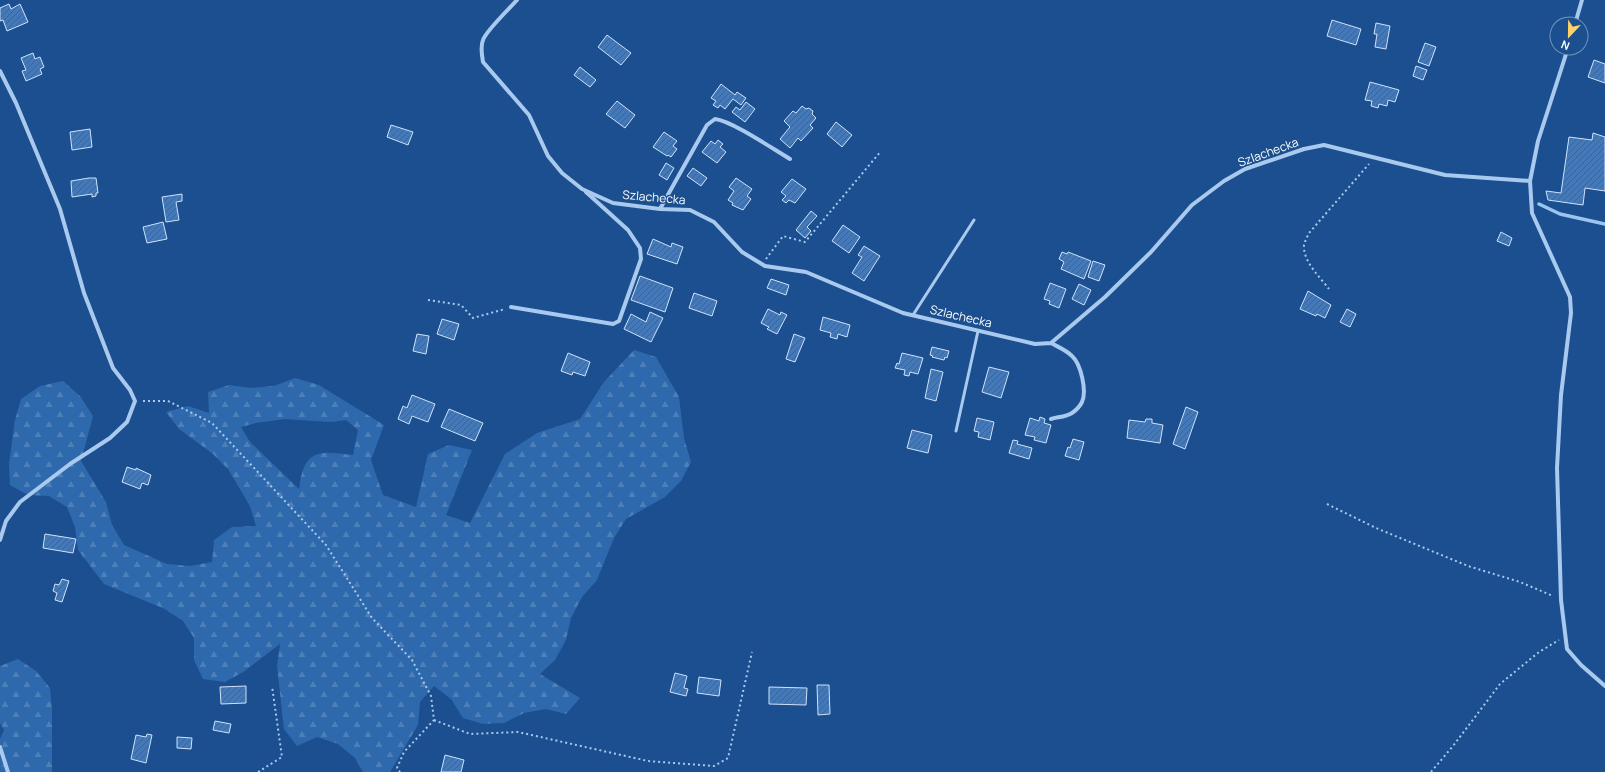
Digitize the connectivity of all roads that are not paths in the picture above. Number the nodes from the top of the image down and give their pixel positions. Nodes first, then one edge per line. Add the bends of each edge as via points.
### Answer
1 (517, 0) edge
2 (1582, 0) edge
3 (1577, 16) edge
4 (1565, 56) edge
5 (0, 71) edge
6 (790, 160) dead end
7 (1530, 181) junction
8 (582, 189) junction
9 (660, 209) junction
10 (974, 220) dead end
11 (511, 307) road end
12 (913, 316) junction
13 (978, 331) junction
14 (1051, 343) junction
15 (1051, 419) dead end
16 (956, 431) dead end
17 (0, 540) edge
18 (1605, 686) edge
19 (0, 747) edge
20 (8, 772) edge

1 - 8 street, Szlachecka via 483,40 483,62 529,115 548,156 562,173
2 - 3 street
4 - 7 street via 1538,141
5 - 17 street via 60,209 84,292 113,368 135,401 127,422 110,438 20,502 6,521
6 - 9 street via 734,126 715,119 707,125
7 - 14 street, Szlachecka via 1445,174 1324,145 1304,149 1245,169 1192,205 1151,252 1105,297
7 - 18 street via 1532,213 1570,297 1571,313 1561,395 1557,468 1561,600 1565,636 1567,649
8 - 9 street, Szlachecka via 613,203
8 - 11 street via 628,230 640,248 641,259 619,321 613,324
9 - 12 street, Szlachecka via 690,210 714,222 742,252 766,266 806,272 883,306
10 - 12 lane
12 - 13 street, Szlachecka
13 - 14 street, Szlachecka via 1035,344
13 - 16 lane
14 - 15 street via 1073,356 1081,369 1083,382 1082,401 1078,408 1071,414
19 - 20 street

